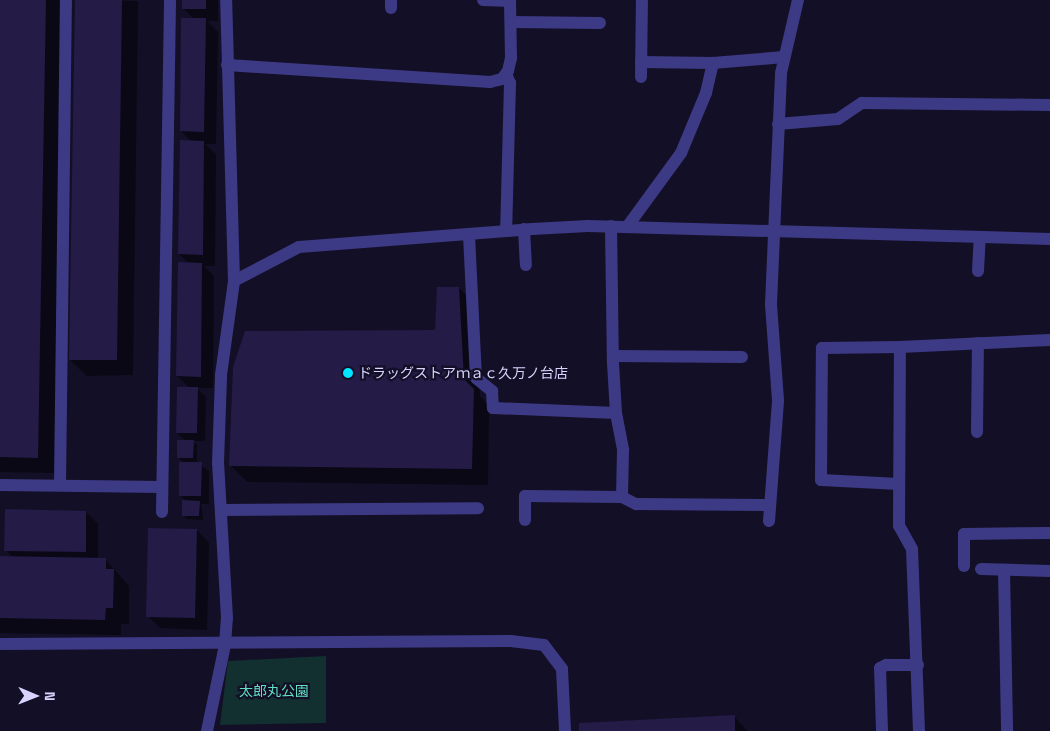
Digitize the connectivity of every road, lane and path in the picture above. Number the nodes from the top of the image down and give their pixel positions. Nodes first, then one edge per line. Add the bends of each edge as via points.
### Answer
1 (66, 0) edge
2 (170, 0) edge
3 (226, 0) edge
4 (483, 0) edge
5 (642, 0) edge
6 (798, 0) edge
7 (510, 1) edge
8 (511, 22) junction
9 (600, 23) dead end
10 (784, 57) junction
11 (641, 62) junction
12 (713, 63) junction
13 (227, 65) junction
14 (506, 74) junction
15 (641, 77) dead end
16 (1050, 105) edge
17 (778, 124) junction
18 (611, 226) junction
19 (628, 227) junction
20 (524, 229) junction
21 (774, 230) junction
22 (506, 231) junction
23 (469, 235) junction
24 (980, 237) junction
25 (1050, 239) edge
26 (526, 265) dead end
27 (978, 271) dead end
28 (234, 281) junction
29 (1050, 340) edge
30 (978, 343) junction
31 (900, 347) junction
32 (613, 356) junction
33 (742, 357) dead end
34 (616, 413) junction
35 (977, 432) dead end
36 (899, 484) junction
37 (0, 485) edge
38 (60, 485) junction
39 (162, 487) junction
40 (622, 497) junction
41 (770, 505) junction
42 (478, 508) dead end
43 (221, 510) junction
44 (162, 512) dead end
45 (525, 520) dead end
46 (769, 521) dead end
47 (1050, 533) edge
48 (964, 566) dead end
49 (981, 569) dead end
50 (1004, 570) junction
51 (1050, 571) edge
52 (0, 644) edge
53 (225, 645) junction
54 (918, 665) junction
55 (207, 731) edge
56 (565, 731) edge
57 (882, 731) edge
58 (920, 731) edge
59 (1007, 731) edge

1 - 38 street
2 - 39 street
3 - 13 street
4 - 7 street
5 - 11 street
6 - 10 street
7 - 8 street
8 - 9 street
8 - 14 street via 511,58
10 - 12 street
10 - 17 street
11 - 12 street
11 - 15 street
12 - 19 street via 706,93 681,153
13 - 14 street via 490,82 502,79
13 - 28 street
14 - 22 street via 510,82
16 - 17 street via 862,103 838,119
17 - 21 street
18 - 19 street
18 - 20 street
18 - 32 street
19 - 21 street
20 - 22 street
20 - 26 street
21 - 24 street
21 - 41 street via 771,304 778,400
22 - 23 street
23 - 28 street via 299,247
23 - 34 street via 476,378 492,391 493,408
24 - 25 street
24 - 27 street
28 - 43 street via 221,375 218,463
29 - 30 street
30 - 31 street
30 - 35 street
31 - 36 street
31 - 36 street via 822,348 821,480
32 - 33 street
32 - 34 street
34 - 40 street via 623,450
36 - 54 street via 899,526 912,549
37 - 38 street
38 - 39 street
39 - 44 street
40 - 41 street via 636,504
40 - 45 street via 525,496
41 - 46 street
42 - 43 street
43 - 53 street via 227,618
47 - 48 street via 964,534
49 - 50 street
50 - 51 street
50 - 59 street
52 - 53 street
53 - 55 street
53 - 56 street via 511,641 544,645 562,669
54 - 57 street via 886,665 880,668
54 - 58 street

